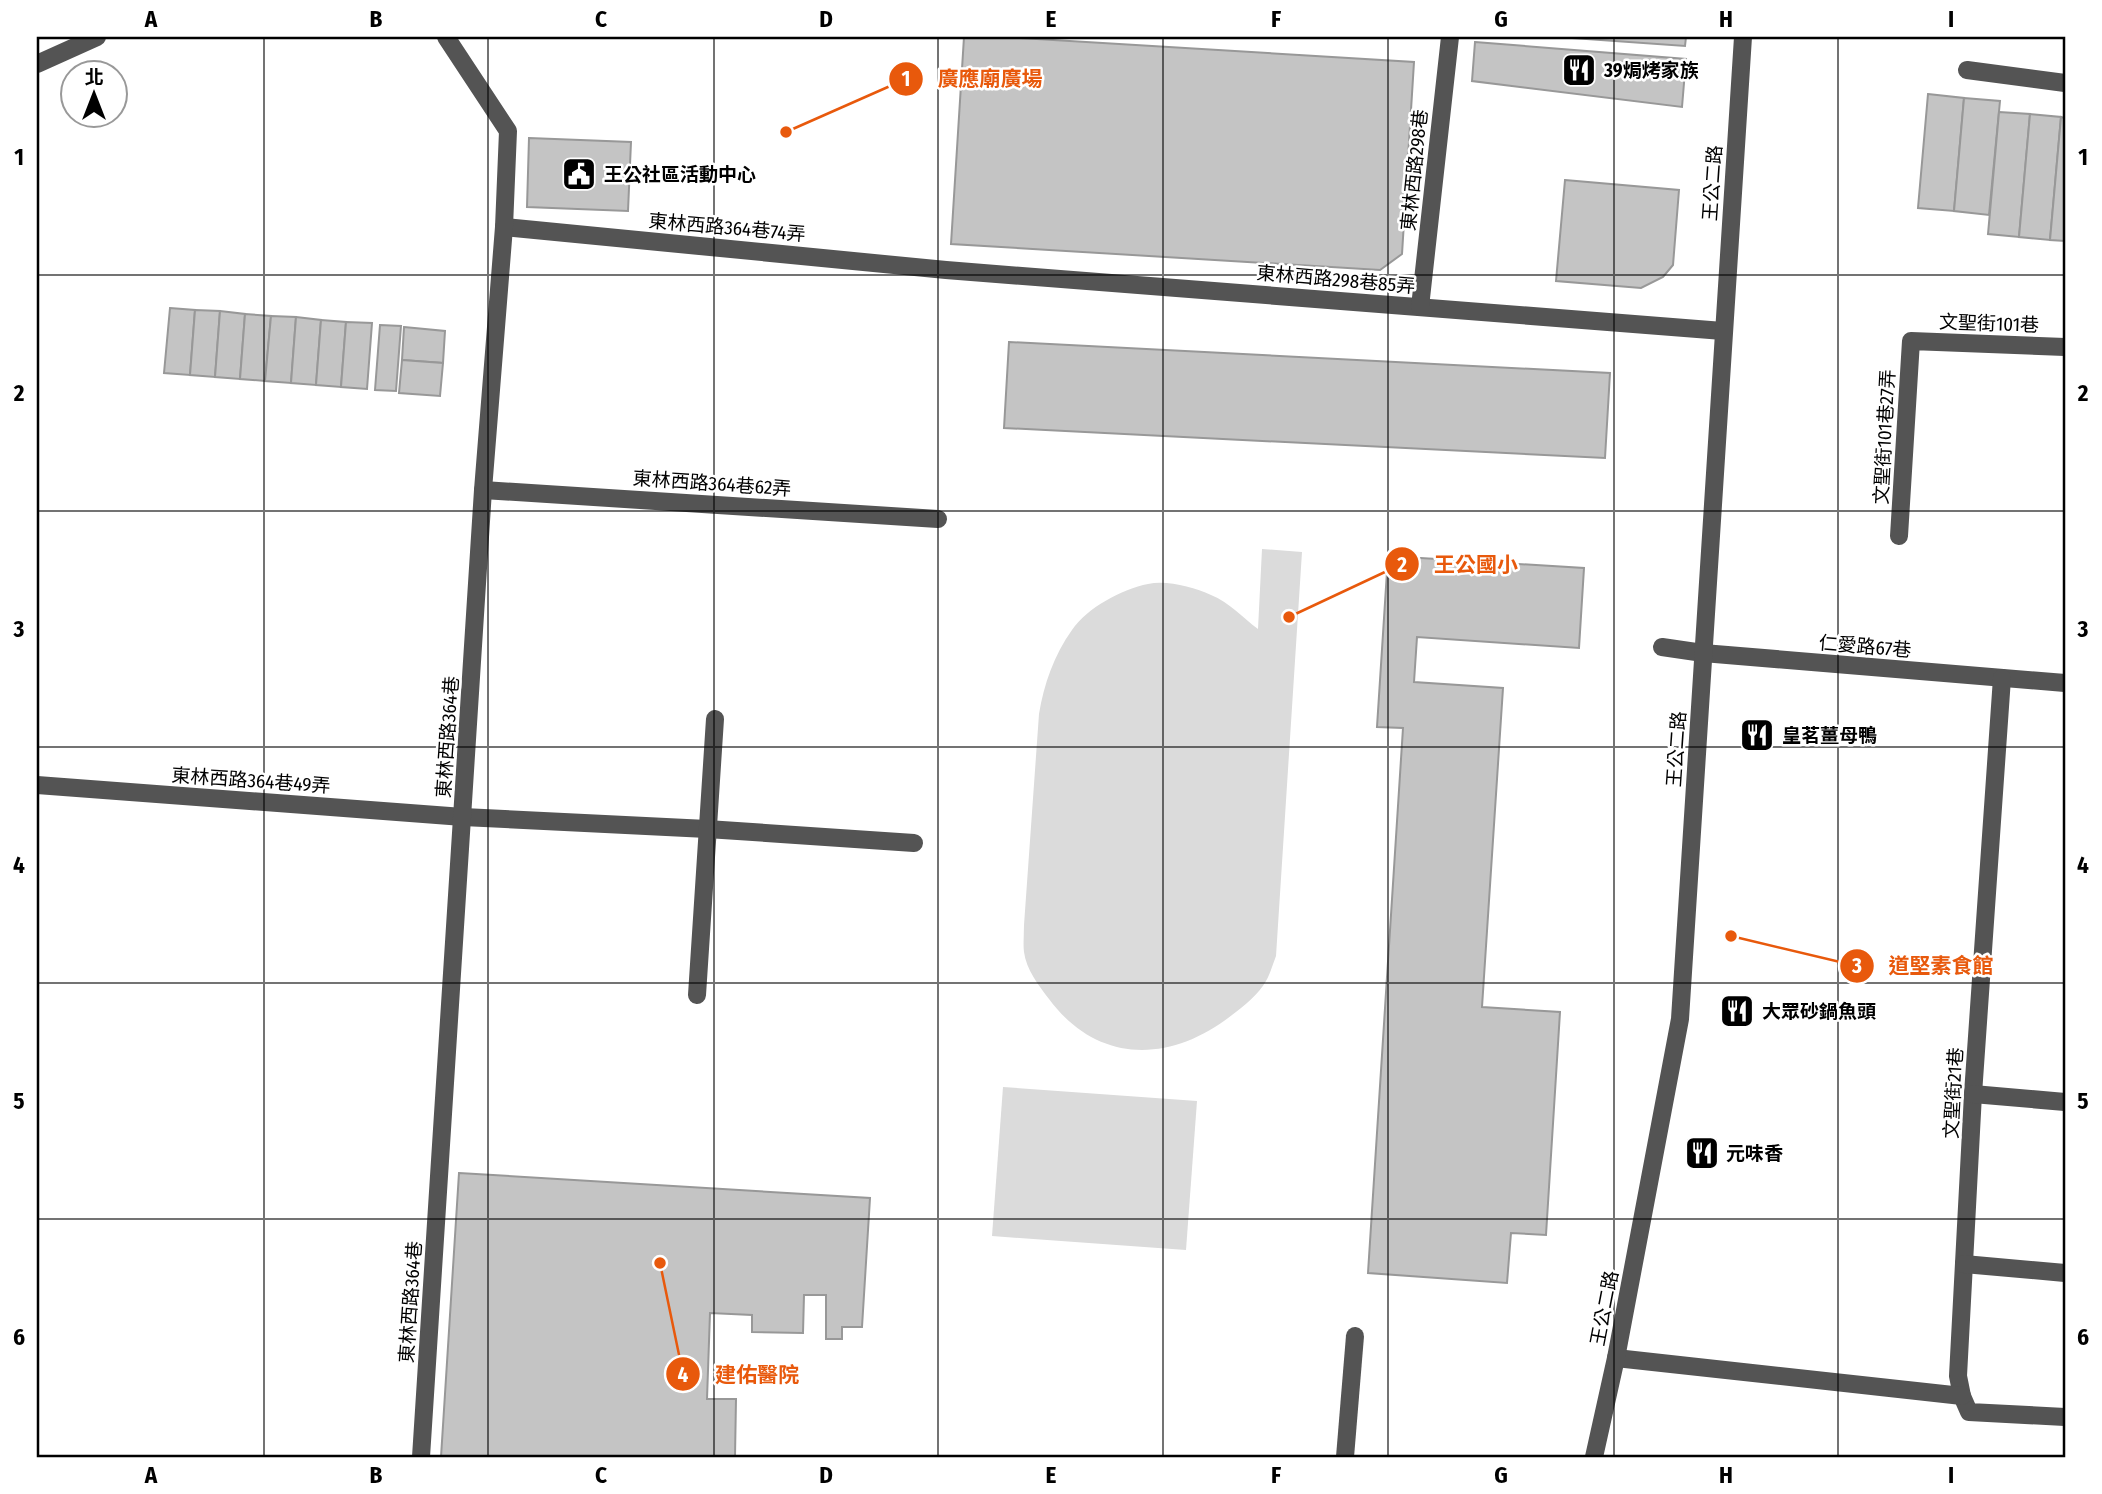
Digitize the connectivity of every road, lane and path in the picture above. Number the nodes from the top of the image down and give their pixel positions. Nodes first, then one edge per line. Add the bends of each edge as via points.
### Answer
1 (97, 37) edge
2 (446, 37) edge
3 (1450, 37) edge
4 (1743, 37) edge
5 (37, 64) edge
6 (1967, 70) dead end
7 (2065, 83) edge
8 (504, 227) junction
9 (946, 270) joint
10 (1420, 307) junction
11 (1723, 331) junction
12 (1911, 341) joint
13 (2065, 347) edge
14 (483, 490) junction
15 (938, 519) dead end
16 (1899, 536) dead end
17 (1662, 647) dead end
18 (1703, 653) junction
19 (2002, 678) junction
20 (2065, 683) edge
21 (715, 719) dead end
22 (37, 785) edge
23 (463, 817) junction
24 (707, 829) junction
25 (914, 843) dead end
26 (697, 995) dead end
27 (1973, 1094) junction
28 (2065, 1102) edge
29 (1964, 1264) junction
30 (2065, 1273) edge
31 (1355, 1336) dead end
32 (1616, 1358) junction
33 (1962, 1396) junction
34 (2065, 1417) edge
35 (421, 1457) edge
36 (1345, 1457) edge
37 (1594, 1457) edge

1 - 5 street
2 - 8 street, 東林西路364巷 via 508,131
3 - 10 street, 東林西路298巷
4 - 11 street, 王公二路
6 - 7 street
8 - 9 street, 東林西路364巷74弄
8 - 14 street, 東林西路364巷
9 - 10 street, 東林西路298巷85弄
10 - 11 street, 東林西路298巷85弄
11 - 18 street, 王公二路
12 - 13 street, 文聖街101巷
12 - 16 street, 文聖街101巷27弄
14 - 15 street, 東林西路364巷62弄
14 - 23 street, 東林西路364巷
17 - 18 street, 仁愛路67巷
18 - 19 street, 仁愛路67巷
18 - 32 street, 王公二路 via 1680,1019
19 - 20 street, 仁愛路67巷
19 - 27 street, 文聖街21巷
21 - 24 street
22 - 23 street, 東林西路364巷49弄
23 - 24 street, 東林西路364巷49弄
23 - 35 street, 東林西路364巷
24 - 25 street, 東林西路364巷49弄
24 - 26 street
27 - 28 street
27 - 29 street, 文聖街21巷
29 - 30 street
29 - 33 street, 文聖街21巷 via 1958,1377
31 - 36 street
32 - 33 street
32 - 37 street, 王公二路
33 - 34 street via 1969,1412

